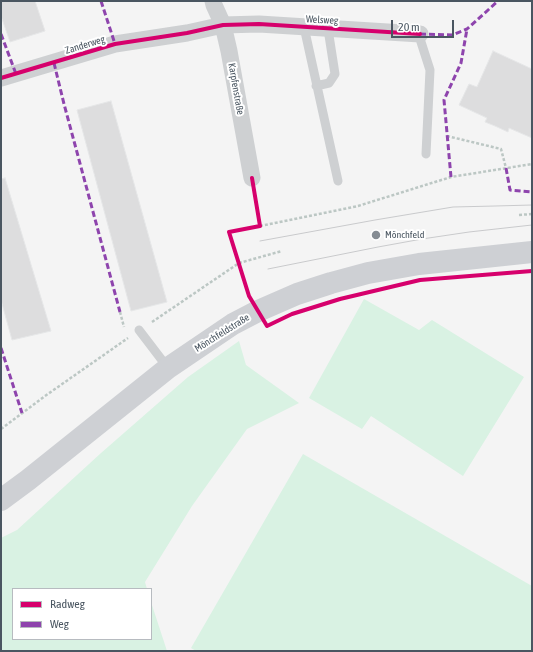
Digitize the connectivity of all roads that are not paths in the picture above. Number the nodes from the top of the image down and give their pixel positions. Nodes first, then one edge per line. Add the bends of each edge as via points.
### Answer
1 (213, 1) edge
2 (223, 25) junction
3 (304, 27) junction
4 (328, 29) junction
5 (420, 34) joint
6 (1, 78) edge
7 (316, 86) junction
8 (426, 154) dead end
9 (252, 178) dead end
10 (338, 180) dead end
11 (532, 252) edge
12 (139, 330) road end
13 (168, 368) junction
14 (1, 500) edge

1 - 2 street, Karpfenstraße
2 - 3 street, Welsweg
2 - 6 street, Zanderweg via 187,34 115,44
2 - 9 street, Karpfenstraße
3 - 4 street, Welsweg
3 - 7 lane
4 - 5 street, Welsweg
4 - 7 lane via 335,74 329,83
5 - 8 lane via 430,70
7 - 10 lane
11 - 13 main road, Mönchfeldstraße via 419,264 330,283 291,297 233,324
12 - 13 lane
13 - 14 main road, Mönchfeldstraße

